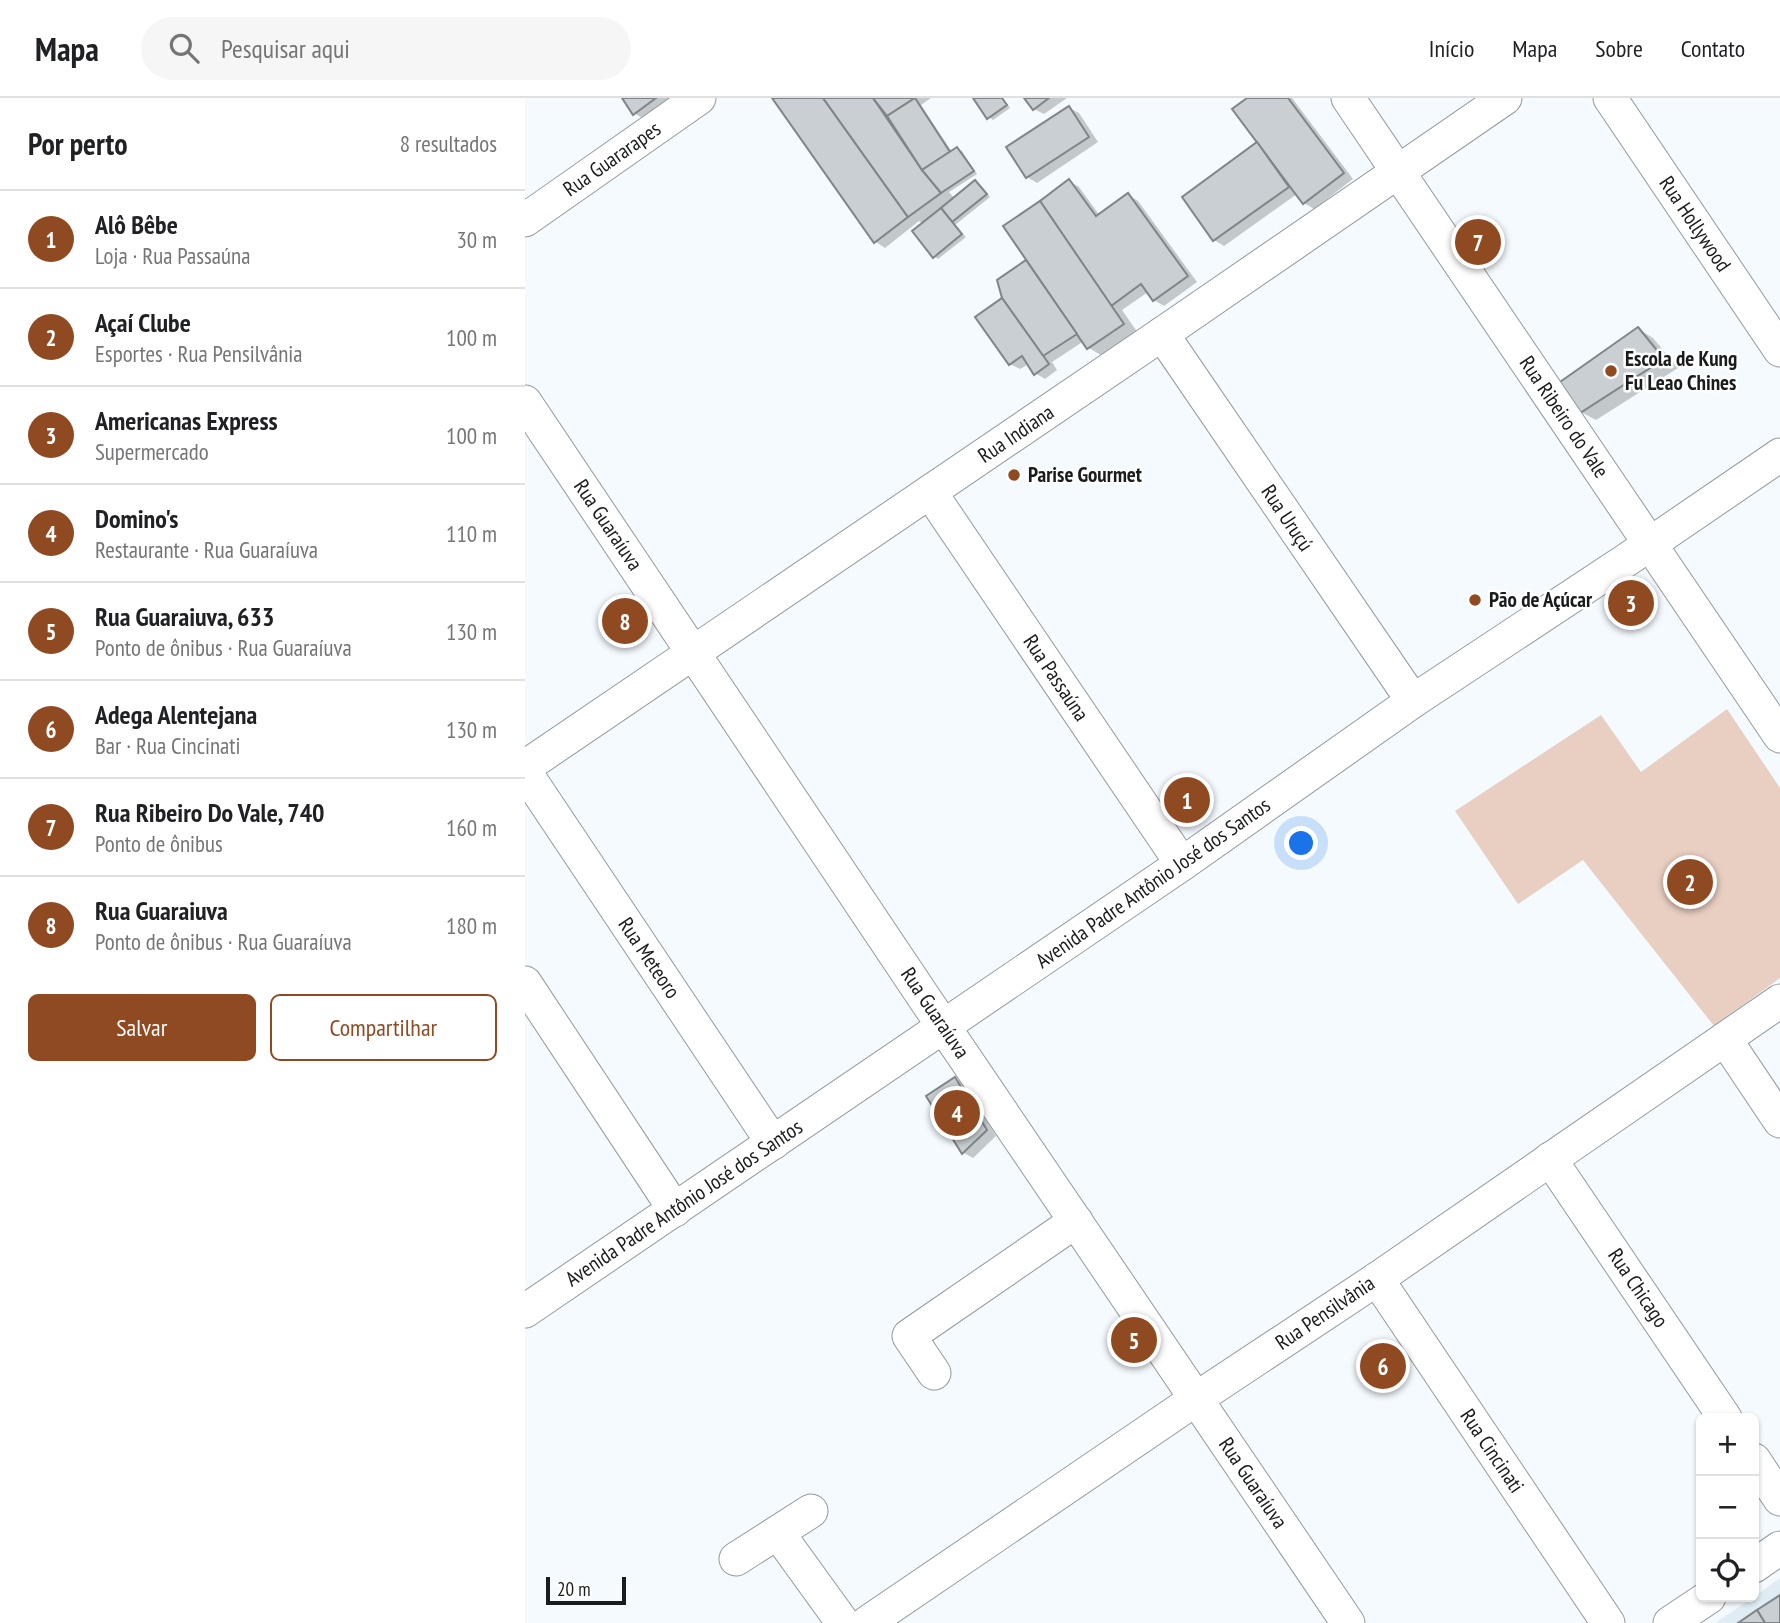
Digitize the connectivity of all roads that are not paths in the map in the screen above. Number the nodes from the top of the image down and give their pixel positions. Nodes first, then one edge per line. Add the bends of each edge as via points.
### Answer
1 (699, 98) edge
2 (1348, 98) edge
3 (1505, 98) edge
4 (1610, 98) edge
5 (1398, 172) junction
6 (525, 220) edge
7 (1162, 334) junction
8 (1780, 349) edge
9 (525, 402) edge
10 (1780, 455) edge
11 (930, 492) junction
12 (1650, 544) junction
13 (693, 652) junction
14 (1413, 701) junction
15 (1780, 736) edge
16 (525, 767) edge
17 (525, 772) edge
18 (1182, 864) junction
19 (525, 984) edge
20 (1780, 1000) edge
21 (945, 1027) junction
22 (1725, 1039) junction
23 (1780, 1121) edge
24 (773, 1143) junction
25 (1550, 1159) junction
26 (675, 1210) junction
27 (1076, 1221) junction
28 (1377, 1279) junction
29 (525, 1311) edge
30 (934, 1373) dead end
31 (1196, 1399) junction
32 (1722, 1413) edge
33 (1759, 1468) edge
34 (1780, 1499) edge
35 (811, 1511) dead end
36 (778, 1532) junction
37 (1780, 1548) edge
38 (737, 1559) dead end
39 (1759, 1563) edge
40 (1702, 1602) edge
41 (880, 1619) edge
42 (843, 1623) edge
43 (1348, 1623) edge
44 (1608, 1623) edge
45 (1670, 1623) edge

1 - 6 street, Rua Guararapes
2 - 5 street, Rua Ribeiro do Vale
3 - 5 street, Rua Indiana
4 - 8 street, Rua Hollywood
5 - 7 street, Rua Indiana
5 - 12 street, Rua Ribeiro do Vale
7 - 11 street, Rua Indiana
7 - 14 street, Rua Uruçú
9 - 13 street, Rua Guaraíuva
10 - 12 street, Avenida Padre Antônio José dos Santos
11 - 13 street, Rua Indiana
11 - 18 street, Rua Passaúna
12 - 14 street, Avenida Padre Antônio José dos Santos
12 - 15 street, Rua Ribeiro do Vale
13 - 16 street, Rua Indiana
13 - 21 street, Rua Guaraíuva
14 - 18 street, Avenida Padre Antônio José dos Santos
17 - 24 street, Rua Meteoro
18 - 21 street, Avenida Padre Antônio José dos Santos
19 - 26 street
20 - 22 street, Rua Pensilvânia
21 - 24 street, Avenida Padre Antônio José dos Santos
21 - 27 street, Rua Guaraíuva
22 - 23 street
22 - 25 street, Rua Pensilvânia
24 - 26 street, Avenida Padre Antônio José dos Santos
25 - 28 street, Rua Pensilvânia
25 - 32 street, Rua Chicago
26 - 29 street, Avenida Padre Antônio José dos Santos
27 - 30 street via 909,1336
27 - 31 street, Rua Guaraíuva
28 - 31 street, Rua Pensilvânia
28 - 44 street, Rua Cincinati
31 - 41 street, Rua Pensilvânia
31 - 43 street, Rua Guaraíuva
33 - 34 street
35 - 36 street
36 - 38 street
36 - 42 street
37 - 39 street
40 - 45 street

